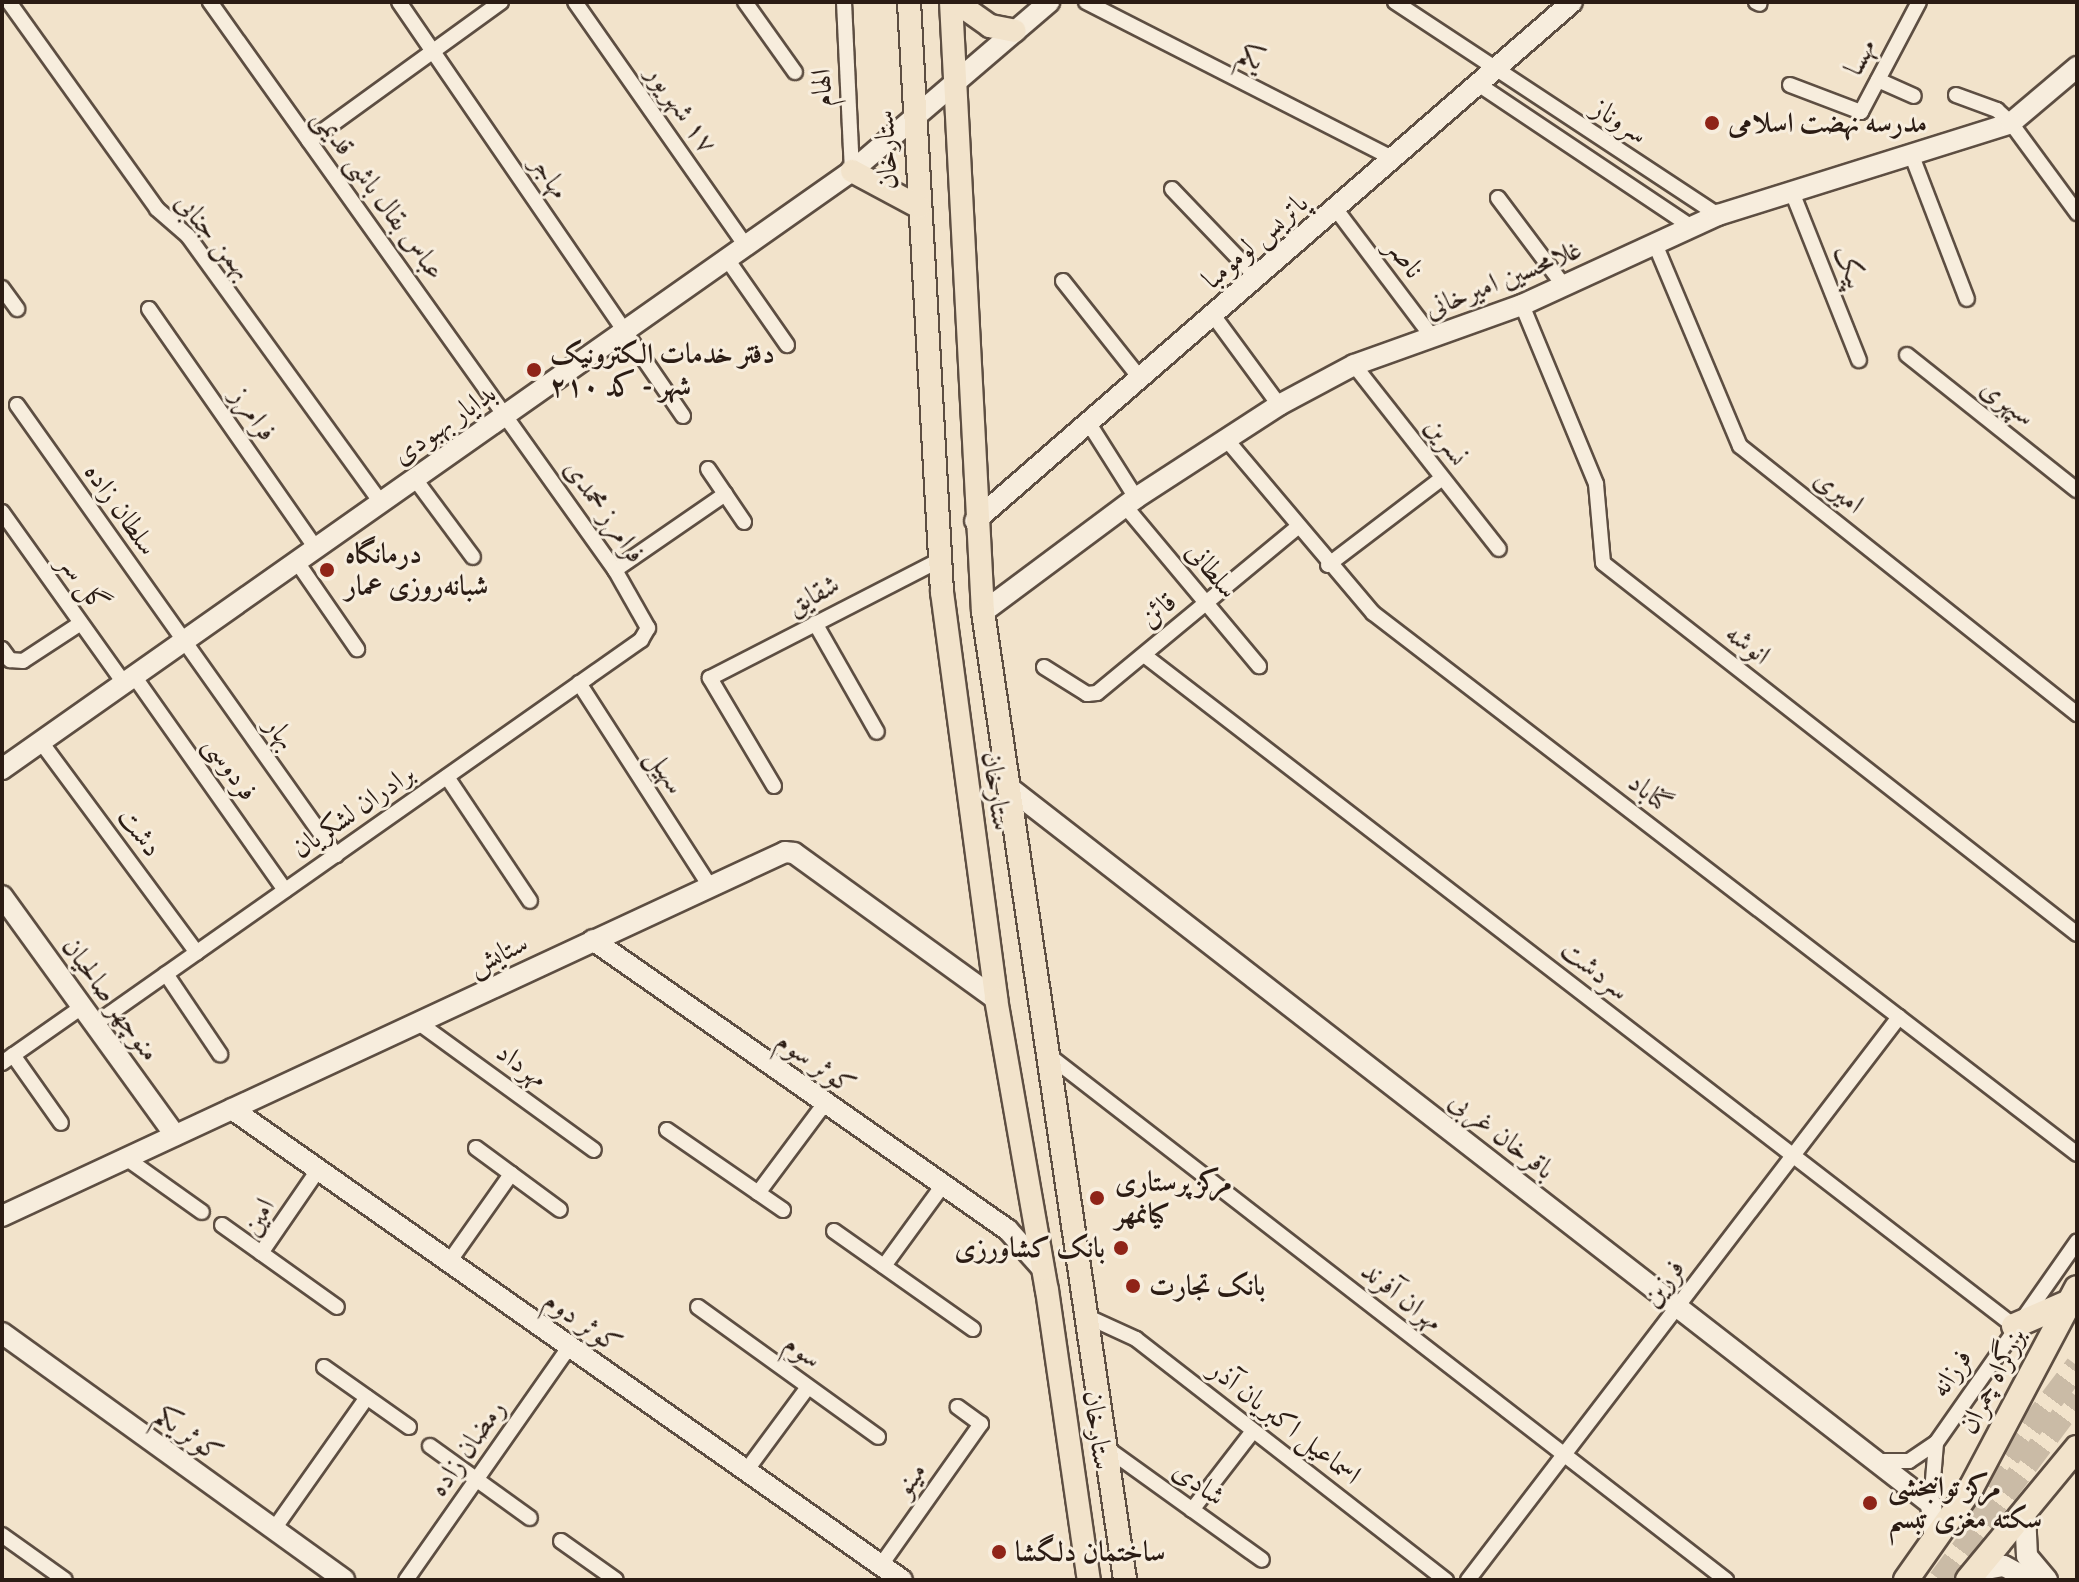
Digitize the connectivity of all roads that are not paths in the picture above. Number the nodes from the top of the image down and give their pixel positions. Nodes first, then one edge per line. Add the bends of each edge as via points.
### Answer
1 (9, 2) edge
2 (210, 2) edge
3 (399, 2) edge
4 (501, 2) edge
5 (575, 2) edge
6 (745, 2) edge
7 (844, 2) edge
8 (909, 2) edge
9 (953, 2) edge
10 (1049, 2) edge
11 (1086, 2) edge
12 (1395, 2) edge
13 (1572, 2) edge
14 (1919, 2) edge
15 (1015, 31) junction
16 (433, 51) junction
17 (2077, 67) edge
18 (1494, 70) junction
19 (795, 72) dead end
20 (1878, 80) junction
21 (955, 84) junction
22 (1478, 84) junction
23 (1790, 85) dead end
24 (1956, 95) dead end
25 (1914, 96) dead end
26 (915, 118) junction
27 (2011, 123) junction
28 (1589, 132) junction
29 (309, 141) junction
30 (1606, 142) junction
31 (1577, 150) junction
32 (1912, 156) junction
33 (1392, 158) junction
34 (1593, 161) junction
35 (852, 171) junction
36 (1172, 189) dead end
37 (1792, 192) junction
38 (1498, 198) dead end
39 (919, 207) junction
40 (1335, 208) junction
41 (2077, 213) edge
42 (1718, 215) junction
43 (1692, 227) junction
44 (1655, 244) junction
45 (746, 246) junction
46 (727, 259) junction
47 (1256, 277) junction
48 (1063, 281) dead end
49 (1564, 286) junction
50 (2, 288) edge
51 (1967, 299) dead end
52 (1522, 305) junction
53 (17, 309) dead end
54 (149, 309) dead end
55 (1213, 315) junction
56 (623, 332) junction
57 (1433, 338) junction
58 (787, 345) dead end
59 (1907, 355) dead end
60 (1859, 360) dead end
61 (1354, 365) junction
62 (1140, 378) junction
63 (17, 405) dead end
64 (1279, 405) junction
65 (505, 415) junction
66 (683, 416) dead end
67 (1088, 422) junction
68 (1226, 439) junction
69 (708, 469) dead end
70 (1442, 478) junction
71 (415, 479) junction
72 (2077, 490) edge
73 (725, 494) junction
74 (1131, 502) junction
75 (381, 503) junction
76 (2, 512) edge
77 (975, 521) junction
78 (744, 522) dead end
79 (1298, 527) junction
80 (316, 548) junction
81 (1499, 549) dead end
82 (473, 557) dead end
83 (940, 560) junction
84 (297, 562) junction
85 (1328, 565) junction
86 (615, 570) junction
87 (1206, 603) junction
88 (983, 612) junction
89 (81, 623) junction
90 (815, 623) junction
91 (641, 640) joint
92 (183, 642) junction
93 (2, 649) edge
94 (357, 649) dead end
95 (1144, 655) junction
96 (1259, 666) dead end
97 (1044, 667) dead end
98 (129, 680) junction
99 (579, 683) junction
100 (2077, 714) edge
101 (877, 732) dead end
102 (41, 742) junction
103 (2, 769) edge
104 (447, 777) junction
105 (774, 786) dead end
106 (1007, 786) junction
107 (336, 855) junction
108 (710, 886) junction
109 (285, 890) junction
110 (530, 901) dead end
111 (5, 908) edge
112 (2077, 934) edge
113 (593, 940) junction
114 (197, 953) junction
115 (166, 974) junction
116 (996, 999) junction
117 (82, 1007) junction
118 (1899, 1017) junction
119 (419, 1023) junction
120 (95, 1024) junction
121 (1047, 1053) junction
122 (220, 1054) dead end
123 (7, 1059) edge
124 (825, 1103) junction
125 (232, 1109) junction
126 (61, 1123) dead end
127 (667, 1130) dead end
128 (175, 1135) junction
129 (476, 1148) dead end
130 (594, 1150) dead end
131 (2077, 1154) edge
132 (1793, 1155) junction
133 (126, 1158) junction
134 (318, 1170) junction
135 (511, 1174) junction
136 (943, 1185) junction
137 (758, 1193) junction
138 (560, 1210) dead end
139 (783, 1210) dead end
140 (202, 1212) dead end
141 (1070, 1213) junction
142 (2, 1216) edge
143 (1033, 1216) junction
144 (222, 1225) dead end
145 (1008, 1230) junction
146 (834, 1231) dead end
147 (2077, 1242) edge
148 (261, 1253) junction
149 (449, 1262) junction
150 (884, 1266) junction
151 (1042, 1268) junction
152 (1081, 1282) junction
153 (1047, 1290) junction
154 (2071, 1296) edge
155 (337, 1307) dead end
156 (698, 1307) dead end
157 (1678, 1307) junction
158 (1086, 1316) junction
159 (2014, 1326) junction
160 (973, 1329) dead end
161 (2, 1333) edge
162 (570, 1346) junction
163 (324, 1367) dead end
164 (808, 1387) junction
165 (367, 1397) junction
166 (958, 1407) dead end
167 (409, 1427) dead end
168 (1253, 1431) junction
169 (878, 1437) dead end
170 (1936, 1443) junction
171 (430, 1446) dead end
172 (1105, 1447) junction
173 (2077, 1448) edge
174 (1564, 1455) junction
175 (1876, 1461) junction
176 (746, 1471) junction
177 (477, 1479) junction
178 (1931, 1504) junction
179 (1192, 1510) junction
180 (2025, 1512) junction
181 (530, 1518) dead end
182 (274, 1529) junction
183 (2, 1535) edge
184 (561, 1541) dead end
185 (1935, 1544) junction
186 (1262, 1560) dead end
187 (881, 1565) junction
188 (1971, 1575) edge
189 (65, 1580) edge
190 (343, 1580) edge
191 (406, 1580) edge
192 (616, 1580) edge
193 (902, 1580) edge
194 (1089, 1580) edge
195 (1125, 1580) edge
196 (1446, 1580) edge
197 (1468, 1580) edge
198 (1726, 1580) edge
199 (1906, 1580) edge
200 (2030, 1580) edge
201 (2047, 1580) edge

1 - 75 street, بهمن جنابی via 157,209 188,236
2 - 29 street, عباس بقال باشی قدیمی
3 - 16 street, مهاجر
4 - 16 street
5 - 45 street, ١٧ شهریور
6 - 19 street
7 - 35 street, الهام
8 - 26 main road, ستارخان
9 - 15 main road via 990,26
9 - 21 main road, ستارخان
10 - 15 street, بدایار بهبودی
11 - 33 street, یکم
12 - 18 street
13 - 18 street, پاتریس لومومبا
14 - 20 street, مهسا
15 - 21 street, بدایار بهبودی
16 - 29 street
16 - 56 street, مهاجر
17 - 27 street, غلامحسین امیرخانی
18 - 22 street, پاتریس لومومبا
18 - 28 street, سروناز
20 - 23 street, مهسا via 1861,112
20 - 25 street
21 - 26 street, بدایار بهبودی
21 - 77 main road, ستارخان
22 - 31 street, سروناز
22 - 33 street, پاتریس لومومبا
24 - 27 street via 1997,110
26 - 35 street, بدایار بهبودی
26 - 39 main road, ستارخان
27 - 32 street, غلامحسین امیرخانی
27 - 41 street
28 - 30 street, سروناز
28 - 31 street
29 - 65 street, عباس بقال باشی قدیمی
30 - 34 street
30 - 42 street, سروناز
31 - 34 street, سروناز
32 - 37 street, غلامحسین امیرخانی
32 - 51 street
33 - 40 street, پاتریس لومومبا
34 - 43 street, سروناز
35 - 39 main road
35 - 45 street, بدایار بهبودی
36 - 47 street
37 - 42 street, غلامحسین امیرخانی
37 - 60 street, پیک
38 - 49 street
39 - 83 main road, ستارخان
40 - 47 street, پاتریس لومومبا
40 - 57 street, ناصر
42 - 43 street, غلامحسین امیرخانی
43 - 44 street, غلامحسین امیرخانی
44 - 49 street, غلامحسین امیرخانی
44 - 100 street, امیری via 1740,446
45 - 46 street, بدایار بهبودی
46 - 56 street, بدایار بهبودی
46 - 58 street
47 - 55 street, پاتریس لومومبا
48 - 62 street
49 - 52 street, غلامحسین امیرخانی
50 - 53 street
52 - 57 street, غلامحسین امیرخانی
52 - 112 street, انوشه via 1596,484 1603,563
54 - 80 street, فرامرز
55 - 62 street, پاتریس لومومبا
55 - 64 street
56 - 65 street, بدایار بهبودی
56 - 66 street, مهاجر
57 - 61 street, غلامحسین امیرخانی
59 - 72 street, سپهری
61 - 64 street, غلامحسین امیرخانی
61 - 70 street, نسرین
62 - 67 street, پاتریس لومومبا
63 - 92 street, سلطان زاده
64 - 68 street, غلامحسین امیرخانی
65 - 71 street, بدایار بهبودی
65 - 86 street, فرامرز محمدی
67 - 74 street, سلطانی
67 - 77 street, پاتریس لومومبا
68 - 74 street, غلامحسین امیرخانی
68 - 79 street, گناباد
69 - 73 street
70 - 81 street, نسرین
70 - 85 street
71 - 75 street, بدایار بهبودی
71 - 82 street
73 - 78 street
73 - 86 street
74 - 87 street, سلطانی
74 - 88 street, غلامحسین امیرخانی
75 - 80 street, بدایار بهبودی
76 - 89 street, گل سر
77 - 88 main road, ستارخان
79 - 85 street, گناباد
79 - 87 street, قائن
80 - 84 street, بدایار بهبودی
83 - 90 street, شقایق
83 - 116 main road, ستارخان
84 - 92 street, بدایار بهبودی
84 - 94 street
85 - 118 street, گناباد via 1373,613
86 - 91 street, فرامرز محمدی via 648,622
87 - 95 street, قائن
87 - 96 street, سلطانی
88 - 106 main road, ستارخان
89 - 93 street via 23,661 10,660
89 - 98 street, گل سر
90 - 101 street
90 - 105 street, شقایق via 710,678
91 - 99 street, برادران لشکریان
92 - 98 street, بدایار بهبودی
92 - 107 street, بهار
95 - 97 street, قائن via 1093,694
95 - 132 street, سردشت
98 - 102 street, بدایار بهبودی
98 - 109 street, فردوسی
99 - 104 street, برادران لشکریان
99 - 108 street, سهیل
102 - 103 street, بدایار بهبودی
102 - 114 street, دشت
104 - 107 street, برادران لشکریان
104 - 110 street
106 - 121 main road, ستارخان
106 - 157 street, باقرخان غربی
107 - 109 street, برادران لشکریان
108 - 113 street, ستایش
108 - 116 street, ستایش via 785,852 794,853
109 - 114 street, برادران لشکریان
111 - 117 street, منوچهر صالحیان
113 - 119 street, ستایش
113 - 124 street, کوثر سوم
114 - 115 street, برادران لشکریان
115 - 120 street, برادران لشکریان
115 - 122 street
116 - 143 main road, ستارخان
117 - 120 street, منوچهر صالحیان
117 - 123 street
118 - 131 street, گناباد
118 - 132 street, فرزین
119 - 125 street, ستایش
119 - 130 street, مهرداد
120 - 128 street, منوچهر صالحیان
121 - 141 main road, ستارخان
121 - 174 street, مهران آفرند
123 - 126 street
124 - 136 street, کوثر سوم
124 - 137 street
125 - 128 street, ستایش
125 - 134 street, کوثر دوم
127 - 137 street
128 - 133 street, ستایش
129 - 135 street
132 - 157 street, فرزین
132 - 159 street, سردشت
133 - 140 street
133 - 142 street, ستایش
134 - 148 street, امین
134 - 149 street, کوثر دوم
135 - 138 street
135 - 149 street
136 - 145 street, کوثر سوم
136 - 150 street
137 - 139 street
141 - 143 main road via 1057,1237
141 - 152 main road, ستارخان
143 - 145 street via 1025,1229
143 - 151 main road, ستارخان
144 - 148 street
145 - 151 street, کوثر سوم
146 - 150 street
147 - 159 street, فرزانه
148 - 155 street, امین
149 - 162 street, کوثر دوم
150 - 160 street
151 - 153 main road, ستارخان
152 - 153 main road via 1064,1276
152 - 158 main road, ستارخان
153 - 194 main road, ستارخان
154 - 159 highway
154 - 185 highway, بزرگراه چمران via 1971,1488
156 - 164 street, سوم
157 - 174 street, فرزین
157 - 175 street, باقرخان غربی
158 - 168 street, اسماعیل اکبریان آذر via 1136,1339
158 - 172 main road, ستارخان
159 - 170 street, فرزانه
161 - 182 street, کوثر یکم
162 - 176 street, کوثر دوم
162 - 177 street, رمضان زاده
163 - 165 street
164 - 169 street, سوم
164 - 176 street
165 - 167 street
165 - 182 street
166 - 187 street, مینو via 981,1424
168 - 179 street
168 - 196 street, اسماعیل اکبریان آذر
170 - 175 street, فرزانه via 1909,1461
170 - 178 street
171 - 177 street
172 - 179 street, شادی
172 - 195 main road, ستارخان
173 - 180 highway
174 - 197 street, فرزین
174 - 198 street, مهران آفرند
175 - 178 street, باقرخان غربی
176 - 187 street, کوثر دوم
177 - 181 street
177 - 191 street, رمضان زاده
178 - 185 street
179 - 186 street, شادی
180 - 188 highway
180 - 201 street via 2027,1556
182 - 190 street, کوثر یکم
183 - 189 street
184 - 192 street
185 - 199 highway, بزرگراه چمران
187 - 193 street, کوثر دوم
188 - 200 street via 2004,1566

